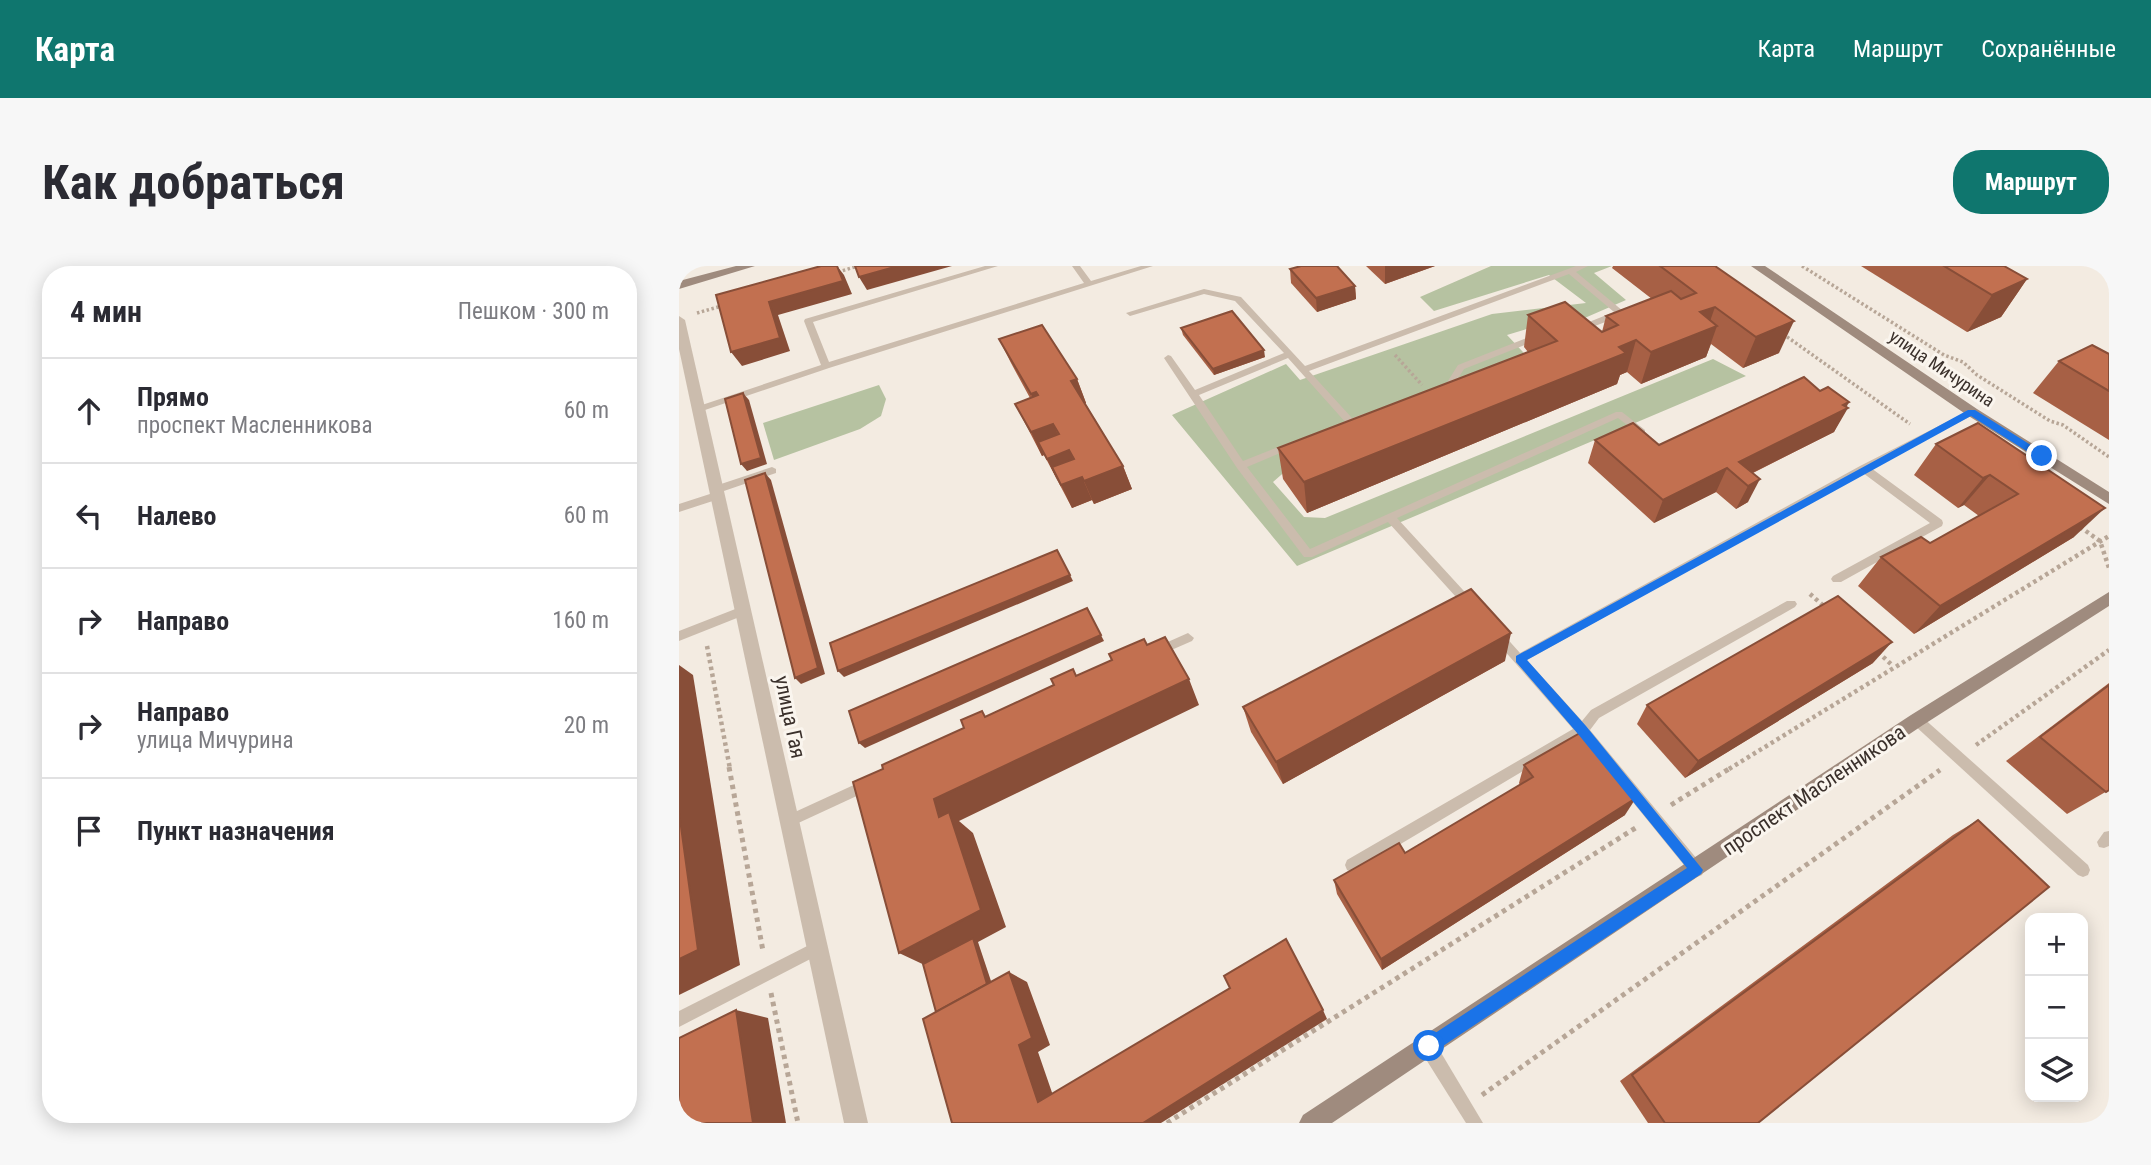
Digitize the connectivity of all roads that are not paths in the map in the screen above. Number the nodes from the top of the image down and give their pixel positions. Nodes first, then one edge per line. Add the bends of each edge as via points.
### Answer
1 (748, 266) edge
2 (994, 266) edge
3 (1076, 266) edge
4 (1149, 266) edge
5 (1584, 266) edge
6 (1757, 266) edge
7 (1570, 271) junction
8 (679, 285) edge
9 (1089, 285) junction
10 (1130, 313) dead end
11 (685, 317) edge
12 (1592, 324) edge
13 (1546, 333) edge
14 (1290, 354) junction
15 (1168, 358) dead end
16 (826, 366) junction
17 (684, 367) edge
18 (1303, 370) junction
19 (1193, 394) junction
20 (1429, 394) edge
21 (699, 409) junction
22 (1972, 412) junction
23 (1373, 414) edge
24 (1350, 422) junction
25 (1338, 427) edge
26 (1653, 441) edge
27 (1301, 442) edge
28 (1241, 466) junction
29 (1864, 468) junction
30 (772, 471) dead end
31 (717, 492) junction
32 (2109, 499) edge
33 (679, 508) edge
34 (1390, 517) junction
35 (1837, 579) dead end
36 (2109, 598) edge
37 (1791, 604) dead end
38 (743, 611) junction
39 (1482, 618) edge
40 (1491, 629) edge
41 (679, 636) edge
42 (1188, 638) dead end
43 (1520, 659) junction
44 (1138, 660) edge
45 (1917, 720) junction
46 (1582, 730) junction
47 (876, 781) edge
48 (789, 821) junction
49 (1352, 865) dead end
50 (1696, 870) junction
51 (2083, 870) dead end
52 (817, 948) junction
53 (679, 1019) edge
54 (1429, 1046) junction
55 (856, 1123) edge
56 (1311, 1123) edge
57 (1475, 1123) edge

1 - 8 main road
2 - 16 lane via 808,321
3 - 9 lane
4 - 9 lane
5 - 7 lane
6 - 22 main road, улица Мичурина
7 - 12 lane via 1620,313
7 - 18 lane
9 - 16 lane
10 - 14 lane via 1204,291 1227,296 1238,299
11 - 17 street, улица Гая
13 - 20 lane via 1461,367 1449,386
14 - 18 lane
14 - 19 lane
15 - 19 lane
16 - 21 lane
17 - 21 street, улица Гая
18 - 24 lane
19 - 28 lane
21 - 31 street, улица Гая
22 - 29 lane
22 - 32 main road, улица Мичурина
23 - 24 lane
24 - 25 lane
26 - 34 lane via 1619,414
27 - 28 lane
28 - 34 lane via 1308,554
29 - 35 lane via 1938,523
29 - 43 lane
30 - 31 lane
31 - 33 lane
31 - 38 street, улица Гая
34 - 39 lane
36 - 45 main road, проспект Масленникова
37 - 46 lane via 1595,714
38 - 41 lane
38 - 48 street, улица Гая
40 - 43 lane
42 - 44 lane
43 - 46 lane
45 - 50 main road, проспект Масленникова
45 - 51 lane
46 - 49 lane
46 - 50 lane
47 - 48 lane
48 - 52 street, улица Гая
50 - 54 main road, проспект Масленникова
52 - 53 lane
52 - 55 street, улица Гая
54 - 56 main road, проспект Масленникова
54 - 57 lane

